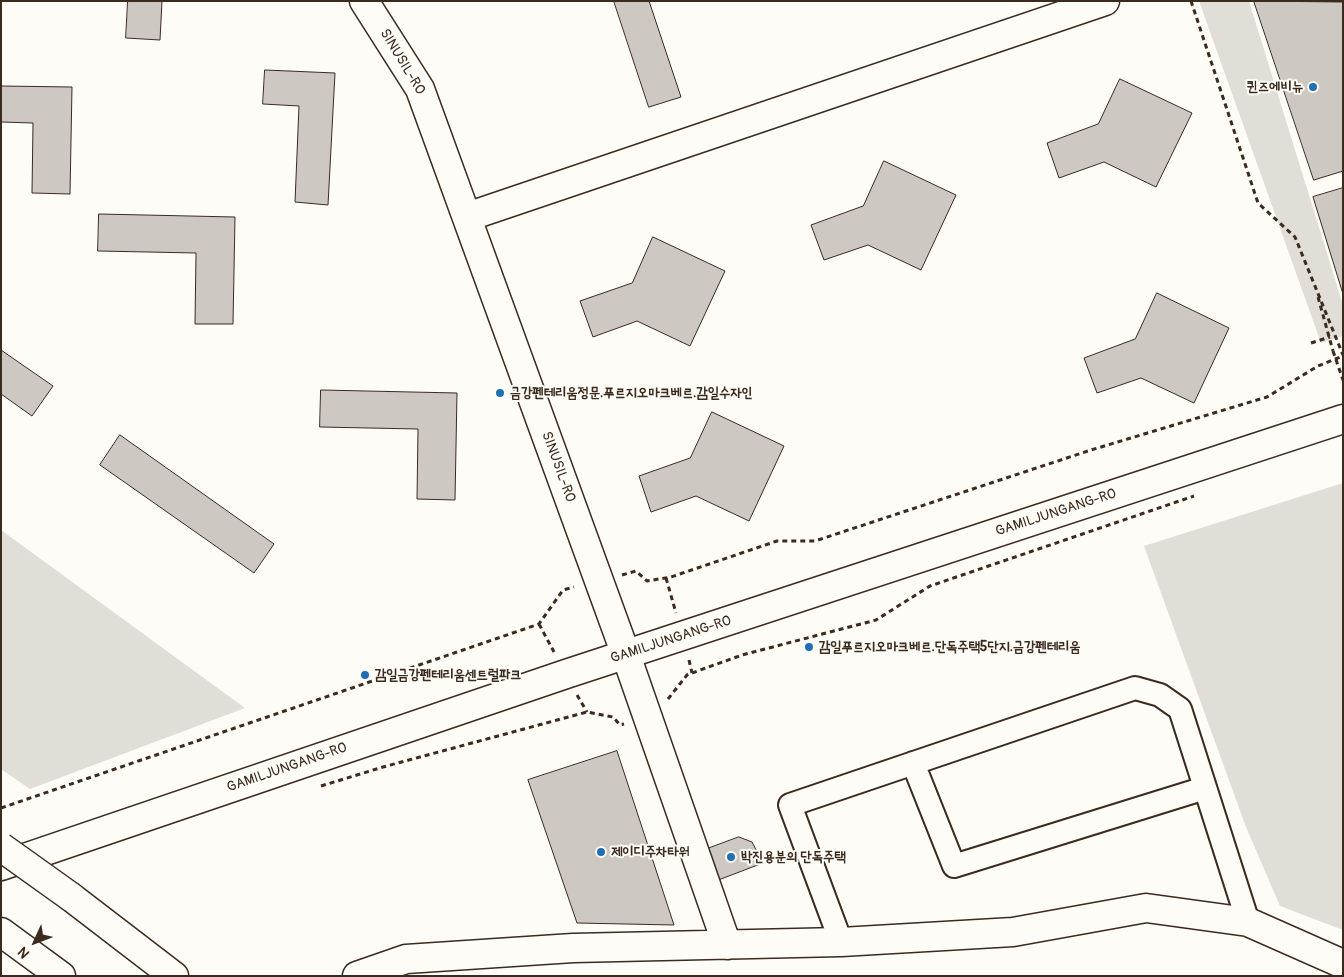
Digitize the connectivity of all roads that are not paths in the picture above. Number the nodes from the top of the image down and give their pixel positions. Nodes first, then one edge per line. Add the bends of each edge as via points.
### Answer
1 (364, 1) edge
2 (1105, 1) edge
3 (467, 216) junction
4 (1343, 418) edge
5 (626, 655) junction
6 (913, 763) junction
7 (1205, 788) junction
8 (1, 847) edge
9 (1, 866) edge
10 (1248, 922) junction
11 (1, 932) edge
12 (841, 942) junction
13 (727, 945) junction
14 (1343, 964) edge
15 (61, 976) edge
16 (174, 976) edge
17 (357, 976) edge

1 - 3 main road, SINUSIL-RO via 420,89
2 - 3 main road
3 - 5 main road, SINUSIL-RO
4 - 5 main road, GAMILJUNGANG-RO
5 - 9 main road, GAMILJUNGANG-RO
5 - 13 main road, SINUSIL-RO
6 - 7 street via 1135,688 1160,695 1180,708
6 - 7 street via 954,866
6 - 12 street via 790,805
7 - 10 street
8 - 16 main road, bridge
10 - 12 main road via 1146,908 1013,932
10 - 14 main road
11 - 15 main road
12 - 13 main road
13 - 17 main road via 573,948 406,959

